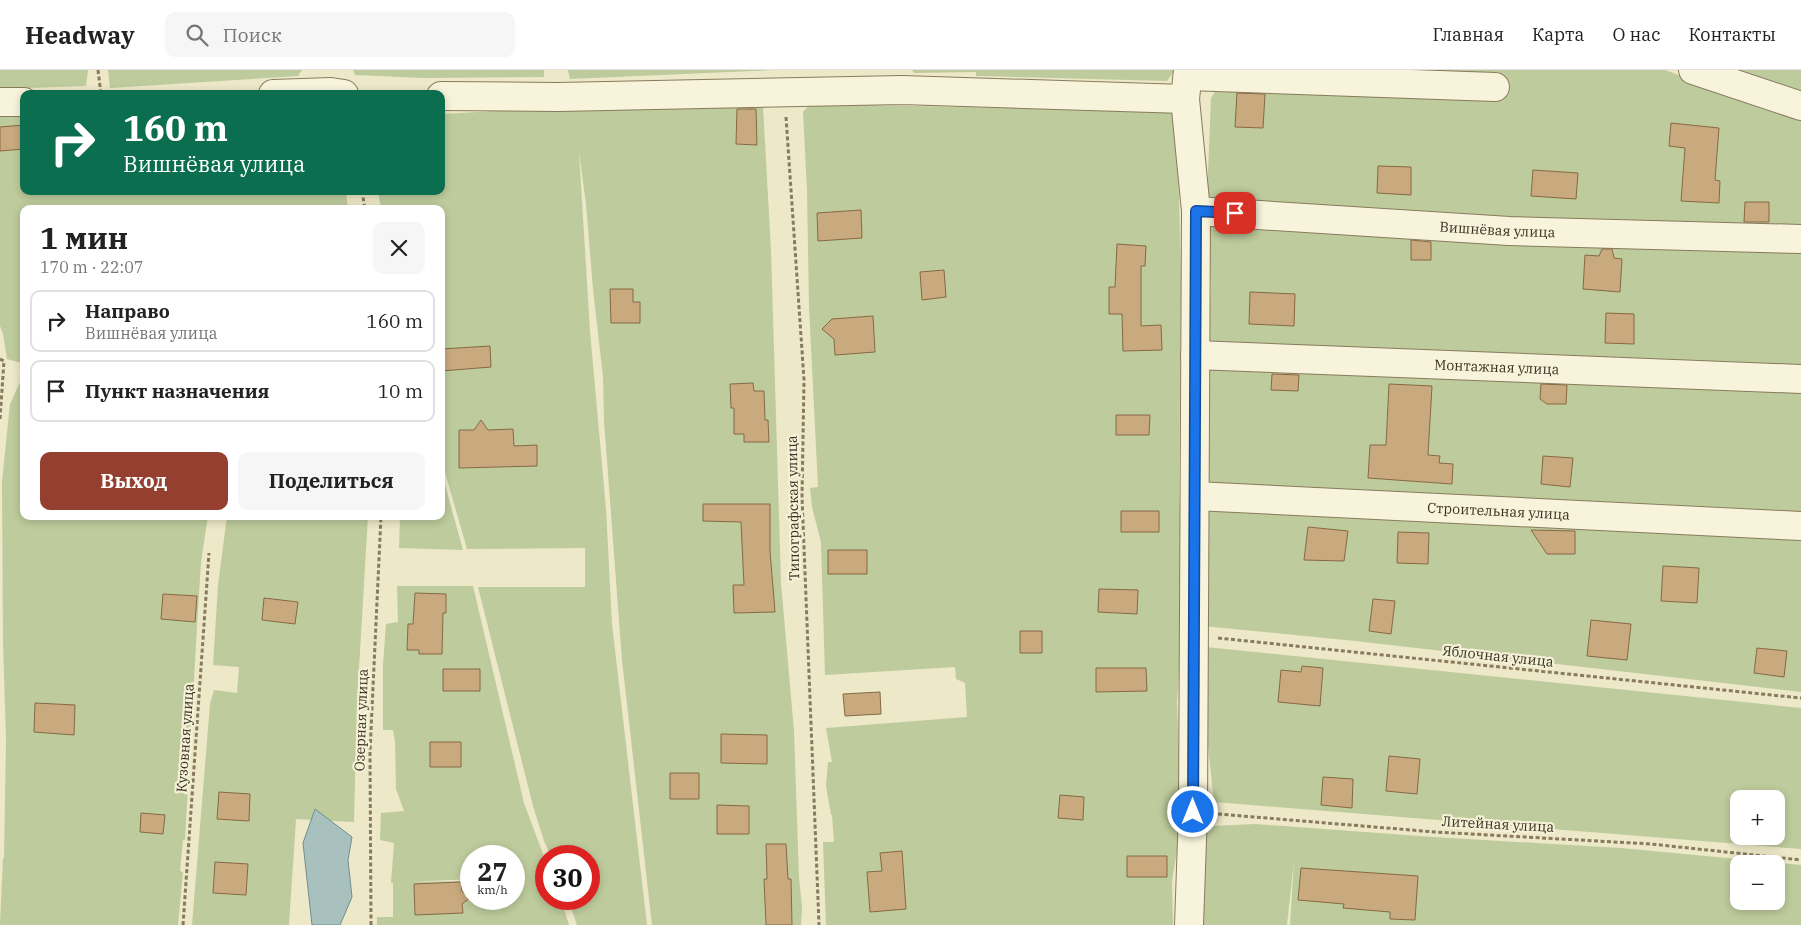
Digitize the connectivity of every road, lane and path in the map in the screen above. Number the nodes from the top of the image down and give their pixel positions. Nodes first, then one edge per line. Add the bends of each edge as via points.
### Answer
1 (98, 70) edge
2 (1693, 70) edge
3 (1187, 82) edge
4 (1495, 87) dead end
5 (100, 90) edge
6 (785, 92) junction
7 (445, 96) edge
8 (0, 102) edge
9 (20, 102) edge
10 (1801, 106) edge
11 (1196, 211) junction
12 (1801, 239) edge
13 (1194, 355) junction
14 (2, 360) edge
15 (1801, 379) edge
16 (0, 418) edge
17 (1195, 496) junction
18 (380, 520) edge
19 (1801, 526) edge
20 (210, 553) dead end
21 (1193, 635) junction
22 (1801, 698) edge
23 (1193, 812) junction
24 (1801, 860) edge
25 (183, 925) edge
26 (371, 925) edge
27 (818, 925) edge
28 (1189, 925) edge

1 - 5 path
2 - 10 street
3 - 4 street
3 - 6 street
3 - 11 street
6 - 7 street
6 - 27 path, Типографская улица via 804,380 802,497
8 - 9 street
11 - 12 street, Вишнёвая улица via 1509,231
11 - 13 street
13 - 15 street, Монтажная улица
13 - 17 street
14 - 16 path
17 - 19 street, Строительная улица
17 - 21 street
18 - 26 path, Озерная улица via 370,752
20 - 25 path, Кузовная улица
21 - 22 path, Яблочная улица
21 - 23 street
23 - 24 path, Литейная улица via 1435,832 1651,844
23 - 28 street

